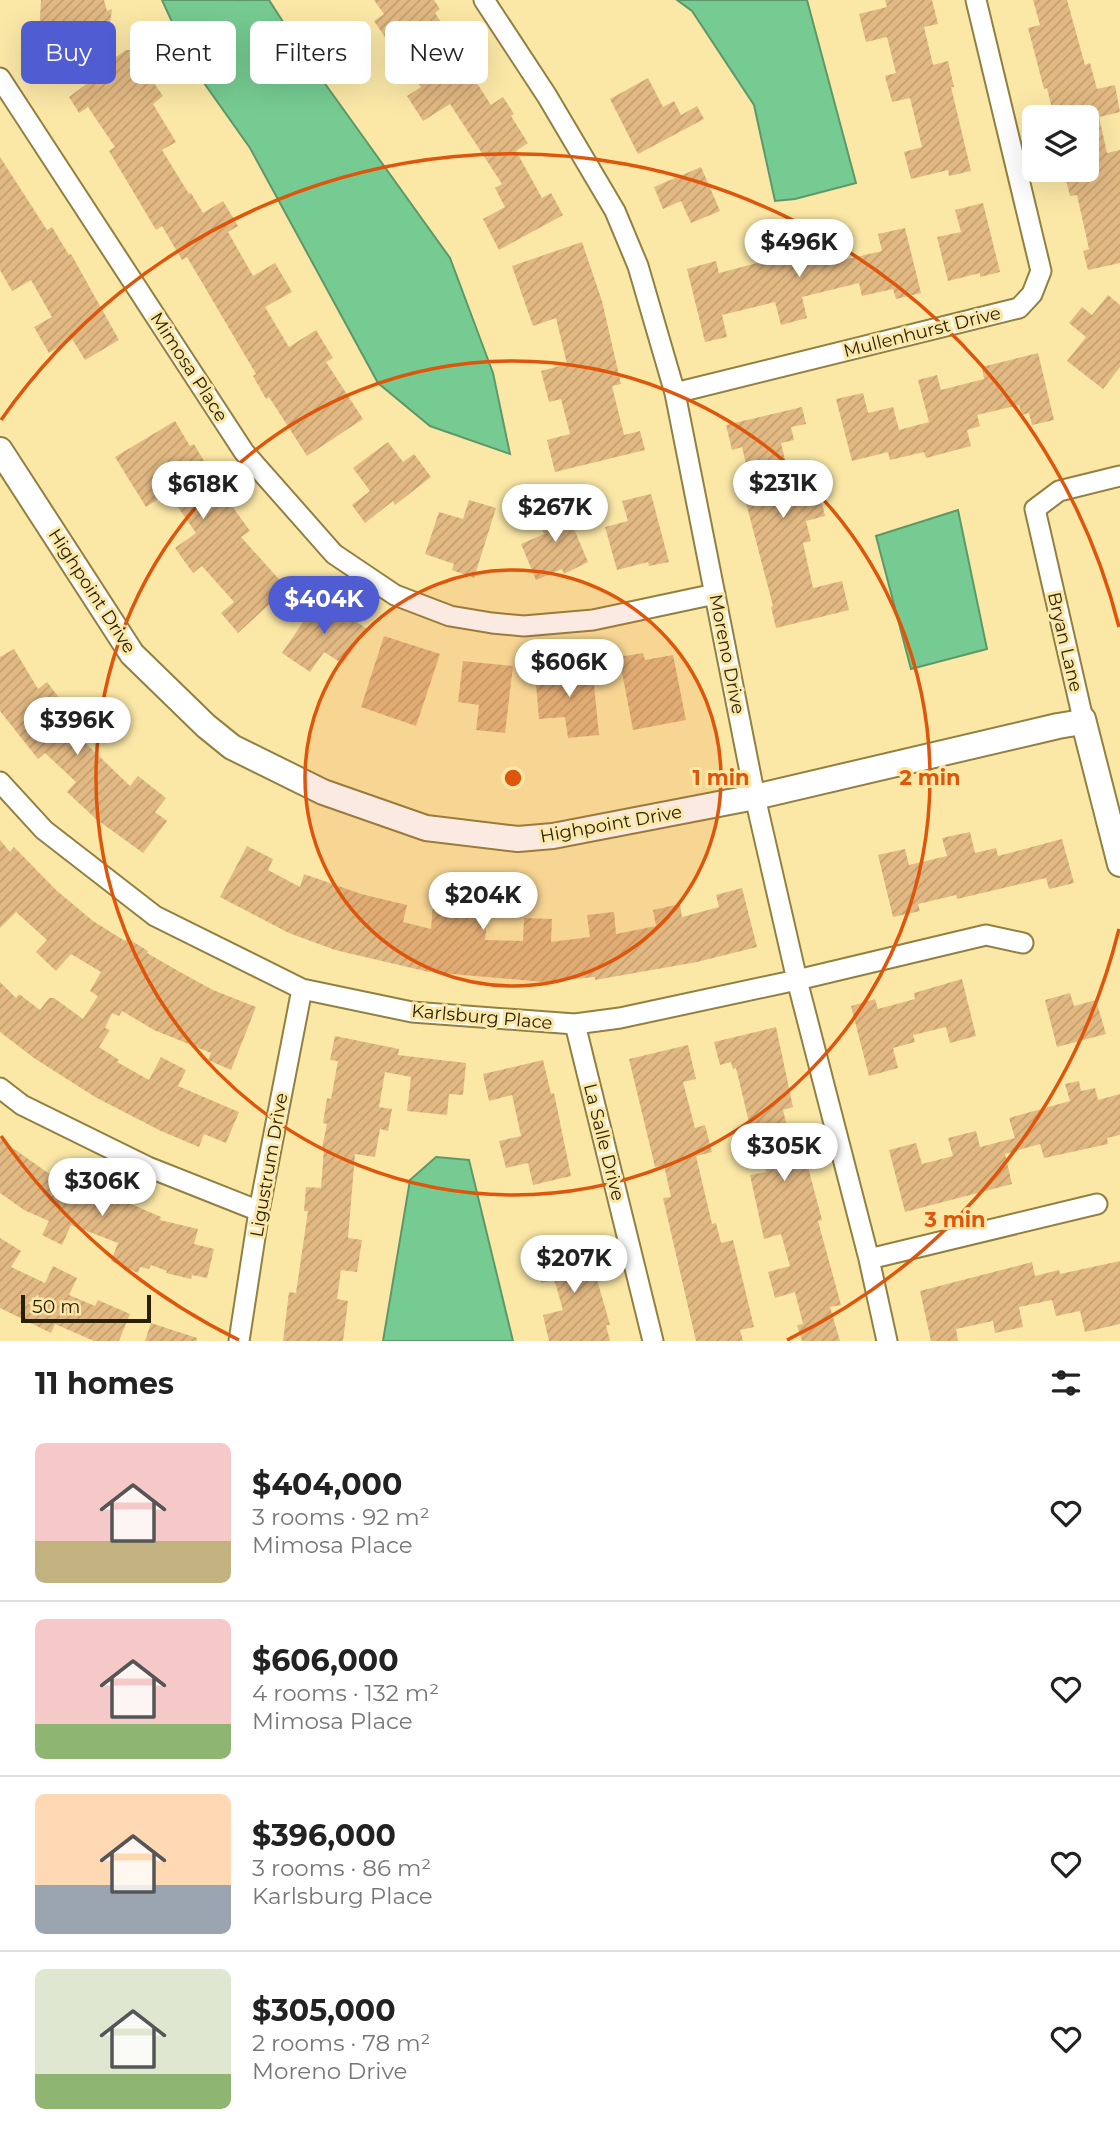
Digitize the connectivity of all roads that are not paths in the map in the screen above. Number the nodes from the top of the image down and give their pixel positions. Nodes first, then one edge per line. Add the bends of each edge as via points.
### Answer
1 (484, 0) edge
2 (976, 0) edge
3 (0, 78) edge
4 (675, 393) junction
5 (0, 450) edge
6 (1120, 476) edge
7 (715, 594) junction
8 (1083, 719) junction
9 (0, 782) edge
10 (755, 797) junction
11 (1120, 864) edge
12 (1023, 943) dead end
13 (797, 980) junction
14 (302, 989) junction
15 (575, 1024) junction
16 (0, 1088) edge
17 (1097, 1203) dead end
18 (259, 1211) junction
19 (869, 1259) junction
20 (239, 1341) edge
21 (653, 1341) edge
22 (887, 1341) edge

1 - 4 street, Moreno Drive via 615,211 638,266
2 - 4 street, Mullenhurst Drive via 1041,271 1032,294 1019,308
3 - 7 street, Mimosa Place via 244,452 334,554 395,595 450,616 492,623 524,626 593,620
4 - 7 street, Moreno Drive
5 - 10 street, Highpoint Drive via 132,654 232,747 323,792 426,828 518,839
6 - 8 street, Bryan Lane via 1059,491 1035,509
7 - 10 street, Moreno Drive
8 - 10 street, Highpoint Drive
8 - 11 street, Bryan Lane
9 - 14 street, Karlsburg Place via 44,830 155,916
10 - 13 street, Moreno Drive
12 - 13 street, Karlsburg Place via 986,935
13 - 15 street, Karlsburg Place
13 - 19 street, Moreno Drive
14 - 15 street, Karlsburg Place via 412,1012
14 - 18 street, Ligustrum Drive
15 - 21 street, La Salle Drive
16 - 18 street via 22,1105 148,1167
17 - 19 street
18 - 20 street, Ligustrum Drive
19 - 22 street, Moreno Drive

